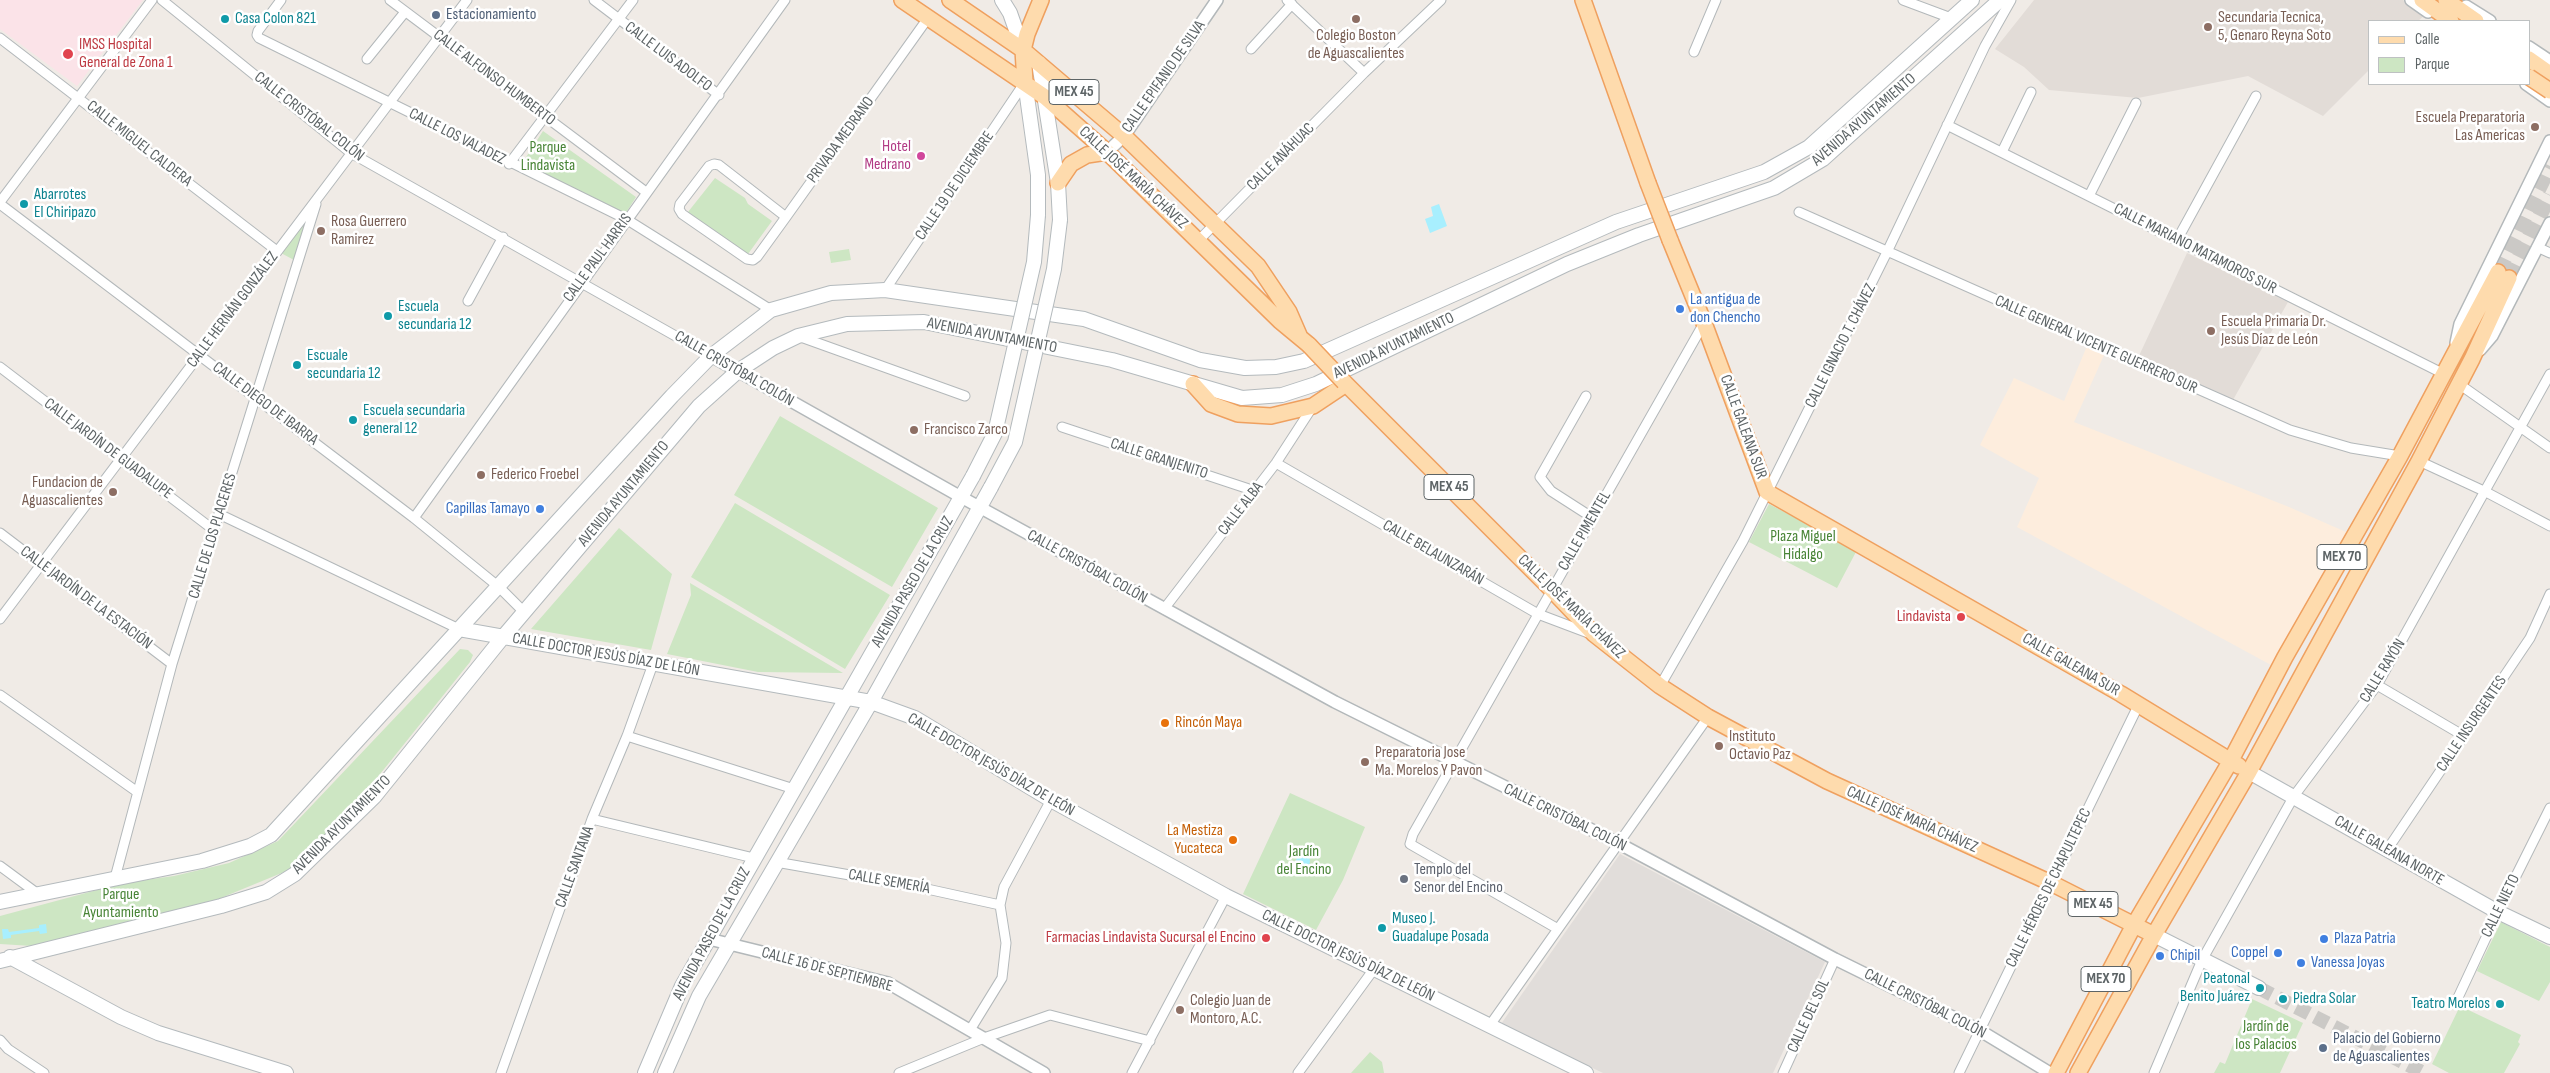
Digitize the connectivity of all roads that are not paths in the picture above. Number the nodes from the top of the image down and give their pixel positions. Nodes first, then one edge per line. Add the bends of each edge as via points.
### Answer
1 (152, 0) edge
2 (162, 0) edge
3 (281, 0) edge
4 (390, 0) edge
5 (466, 0) edge
6 (594, 0) edge
7 (633, 0) edge
8 (785, 0) edge
9 (902, 0) edge
10 (950, 0) edge
11 (1002, 0) edge
12 (1041, 0) edge
13 (1217, 0) edge
14 (1441, 0) edge
15 (1583, 0) edge
16 (1716, 0) edge
17 (1903, 0) edge
18 (1972, 0) edge
19 (2000, 0) edge
20 (2011, 0) edge
21 (2411, 0) edge
22 (2422, 0) edge
23 (2446, 0) edge
24 (2458, 0) edge
25 (1289, 2) edge
26 (405, 12) junction
27 (928, 18) junction
28 (1951, 18) junction
29 (619, 19) junction
30 (2439, 20) edge
31 (2450, 20) edge
32 (2475, 20) edge
33 (2488, 20) edge
34 (439, 37) junction
35 (0, 38) edge
36 (2530, 48) edge
37 (1251, 49) dead end
38 (1023, 50) junction
39 (1694, 52) dead end
40 (367, 59) dead end
41 (2530, 60) edge
42 (2550, 62) edge
43 (1039, 63) junction
44 (1364, 74) junction
45 (2550, 74) edge
46 (2530, 78) edge
47 (1026, 82) junction
48 (2530, 82) edge
49 (2530, 84) edge
50 (2550, 86) edge
51 (2550, 91) edge
52 (2032, 92) dead end
53 (718, 95) junction
54 (2256, 96) dead end
55 (1045, 97) junction
56 (78, 98) junction
57 (2550, 100) edge
58 (390, 102) junction
59 (2136, 103) dead end
60 (545, 117) junction
61 (1947, 124) junction
62 (1124, 136) junction
63 (2550, 141) edge
64 (1107, 152) junction
65 (2002, 152) junction
66 (351, 153) junction
67 (509, 164) junction
68 (2550, 165) edge
69 (2536, 170) junction
70 (1058, 183) junction
71 (646, 192) junction
72 (318, 196) junction
73 (2089, 196) junction
74 (0, 203) edge
75 (1799, 212) dead end
76 (786, 217) junction
77 (626, 219) junction
78 (2550, 223) edge
79 (1216, 224) junction
80 (503, 237) junction
81 (1199, 240) junction
82 (2177, 240) junction
83 (2537, 247) junction
84 (277, 251) junction
85 (1887, 252) junction
86 (2550, 253) edge
87 (581, 282) junction
88 (885, 290) junction
89 (468, 301) dead end
90 (771, 310) junction
91 (1704, 323) junction
92 (798, 336) junction
93 (1305, 342) junction
94 (2455, 353) junction
95 (200, 354) junction
96 (711, 356) junction
97 (2472, 359) junction
98 (0, 368) edge
99 (738, 371) junction
100 (2444, 374) junction
101 (2550, 374) edge
102 (1345, 383) junction
103 (1193, 384) junction
104 (2459, 384) junction
105 (965, 396) dead end
106 (1586, 396) dead end
107 (256, 397) junction
108 (1313, 406) junction
109 (1062, 427) dead end
110 (2521, 427) junction
111 (2550, 448) edge
112 (2400, 456) junction
113 (120, 459) junction
114 (2419, 461) junction
115 (1276, 463) junction
116 (1255, 491) junction
117 (1767, 492) junction
118 (2486, 492) junction
119 (961, 497) junction
120 (980, 508) junction
121 (219, 514) junction
122 (414, 518) junction
123 (1593, 518) junction
124 (2550, 526) edge
125 (215, 531) junction
126 (0, 533) edge
127 (42, 565) junction
128 (499, 587) junction
129 (1552, 590) junction
130 (2550, 594) edge
131 (1164, 609) junction
132 (524, 612) junction
133 (1538, 614) junction
134 (0, 620) edge
135 (459, 629) junction
136 (1594, 634) junction
137 (503, 637) junction
138 (172, 664) junction
139 (653, 664) junction
140 (2377, 685) junction
141 (1660, 686) junction
142 (0, 695) edge
143 (847, 697) junction
144 (872, 702) junction
145 (2139, 704) junction
146 (1708, 716) junction
147 (627, 736) junction
148 (2464, 736) junction
149 (2230, 762) junction
150 (1453, 763) junction
151 (2249, 772) junction
152 (794, 789) junction
153 (136, 791) junction
154 (2294, 796) junction
155 (1051, 800) junction
156 (2550, 808) edge
157 (592, 819) junction
158 (1618, 843) junction
159 (2387, 850) junction
160 (754, 858) junction
161 (776, 862) junction
162 (0, 866) edge
163 (115, 878) junction
164 (2051, 883) junction
165 (38, 894) junction
166 (1226, 896) junction
167 (0, 902) edge
168 (1000, 905) junction
169 (2498, 912) junction
170 (2134, 925) junction
171 (1558, 930) junction
172 (2154, 935) junction
173 (2550, 937) edge
174 (709, 939) junction
175 (729, 944) junction
176 (0, 952) edge
177 (14, 958) junction
178 (1835, 959) junction
179 (2202, 960) junction
180 (0, 961) edge
181 (1374, 969) junction
182 (2260, 988) tunnel mouth
183 (2455, 1004) dead end
184 (1490, 1025) junction
185 (970, 1030) junction
186 (1979, 1030) junction
187 (984, 1038) junction
188 (0, 1040) edge
189 (1150, 1040) junction
190 (903, 1072) edge
191 (44, 1073) edge
192 (286, 1073) edge
193 (501, 1073) edge
194 (645, 1073) edge
195 (665, 1073) edge
196 (1044, 1073) edge
197 (1132, 1073) edge
198 (1298, 1073) edge
199 (1586, 1073) edge
200 (1782, 1073) edge
201 (1959, 1073) edge
202 (2050, 1073) edge
203 (2056, 1073) edge
204 (2078, 1073) edge
205 (2154, 1073) edge

1 - 56 street
2 - 66 street, CALLE CRISTÓBAL COLÓN
3 - 58 street, CALLE LOS VALADEZ via 258,31 259,38
4 - 26 street, CALLE ALFONSO HUMBERTO
5 - 34 street, CALLE HERNÁN GONZÁLEZ
6 - 29 street, CALLE LUIS ADOLFO
7 - 29 street
8 - 53 street, CALLE PAUL HARRIS
9 - 27 main road, CALLE JOSÉ MARÍA CHÁVEZ / MEX 45
10 - 38 main road, CALLE JOSÉ MARÍA CHÁVEZ / MEX 45
11 - 38 main road
12 - 38 main road
13 - 62 street, CALLE EPIFANIO DE SILVA
14 - 44 street, CALLE ANÁHUAC
15 - 91 main road, CALLE GALEANA SUR, bridge via 1648,183
16 - 39 street
17 - 28 street
18 - 28 main road, AVENIDA AYUNTAMIENTO
19 - 103 main road, AVENIDA AYUNTAMIENTO via 1823,159 1774,188 1567,264 1316,384 1282,394 1242,398
20 - 61 street, CALLE IGNACIO T. CHÁVEZ
21 - 30 street
22 - 31 main road
23 - 32 main road
24 - 33 street
25 - 37 street
25 - 44 street
26 - 34 street, CALLE ALFONSO HUMBERTO
26 - 40 street
27 - 47 main road, CALLE JOSÉ MARÍA CHÁVEZ / MEX 45
27 - 76 street, PRIVADA MEDRANO
28 - 88 main road, AVENIDA AYUNTAMIENTO via 1809,147 1764,172 1616,222 1304,361 1276,367 1245,368 1200,360 1084,319
29 - 53 street, CALLE LUIS ADOLFO
29 - 60 street
34 - 58 street, CALLE HERNÁN GONZÁLEZ
34 - 60 street, CALLE ALFONSO HUMBERTO
35 - 56 street, CALLE MIGUEL CALDERA
36 - 42 street
38 - 43 main road, CALLE JOSÉ MARÍA CHÁVEZ / MEX 45
38 - 47 main road, AVENIDA PASEO DE LA CRUZ
41 - 45 main road
43 - 55 main road, AVENIDA PASEO DE LA CRUZ
43 - 62 main road, CALLE JOSÉ MARÍA CHÁVEZ / MEX 45
44 - 79 street, CALLE ANÁHUAC
46 - 51 main road, bridge
47 - 55 main road, CALLE JOSÉ MARÍA CHÁVEZ / MEX 45
47 - 88 street, CALLE 19 DE DICIEMBRE
47 - 119 main road, AVENIDA PASEO DE LA CRUZ, bridge via 1038,175 1034,262 995,433
48 - 50 street
49 - 57 street
52 - 65 street
53 - 71 street, CALLE PAUL HARRIS
54 - 82 street
55 - 64 main road, CALLE JOSÉ MARÍA CHÁVEZ / MEX 45
55 - 70 main road, AVENIDA PASEO DE LA CRUZ
56 - 74 street
56 - 84 street, CALLE MIGUEL CALDERA
58 - 66 street, CALLE HERNÁN GONZÁLEZ
58 - 67 street, CALLE LOS VALADEZ
59 - 73 street
60 - 67 street
60 - 71 street, CALLE ALFONSO HUMBERTO
61 - 65 street, CALLE MARIANO MATAMOROS SUR
61 - 85 street, CALLE IGNACIO T. CHÁVEZ
62 - 64 street, CALLE EPIFANIO DE SILVA
62 - 79 main road, CALLE JOSÉ MARÍA CHÁVEZ / MEX 45
63 - 69 street, MEX 70
64 - 70 main road via 1087,154 1071,164
64 - 81 main road, CALLE JOSÉ MARÍA CHÁVEZ / MEX 45
65 - 73 street, CALLE MARIANO MATAMOROS SUR
66 - 72 street, CALLE HERNÁN GONZÁLEZ
66 - 80 street, CALLE CRISTÓBAL COLÓN
67 - 77 street, CALLE LOS VALADEZ
68 - 69 street
69 - 94 street, MEX 70 via 2460,324
70 - 120 main road, AVENIDA PASEO DE LA CRUZ, bridge via 1060,220 1054,268 1015,442
71 - 77 street, CALLE PAUL HARRIS
72 - 84 street, CALLE HERNÁN GONZÁLEZ
72 - 107 street, CALLE DE LOS PLACERES
73 - 82 street, CALLE MARIANO MATAMOROS SUR
74 - 95 street, CALLE DIEGO DE IBARRA
75 - 85 street, CALLE GENERAL VICENTE GUERRERO SUR
76 - 76 street, PRIVADA MEDRANO via 753,260 678,209 709,166 714,164
77 - 87 street, CALLE PAUL HARRIS
77 - 90 street, CALLE LOS VALADEZ
78 - 83 street, MEX 70
79 - 81 street, CALLE ANÁHUAC
79 - 93 main road, CALLE JOSÉ MARÍA CHÁVEZ / MEX 45 via 1258,266
80 - 87 street, CALLE CRISTÓBAL COLÓN
80 - 89 street
81 - 93 main road, CALLE JOSÉ MARÍA CHÁVEZ / MEX 45
82 - 100 street, CALLE MARIANO MATAMOROS SUR
83 - 86 street
83 - 97 street, MEX 70 via 2492,336
84 - 95 street, CALLE HERNÁN GONZÁLEZ
85 - 112 street, CALLE GENERAL VICENTE GUERRERO SUR via 2290,430 2351,448
85 - 117 street, CALLE IGNACIO T. CHÁVEZ
87 - 96 street, CALLE CRISTÓBAL COLÓN
87 - 122 street, CALLE PAUL HARRIS
88 - 90 main road, AVENIDA AYUNTAMIENTO via 831,293
90 - 96 main road, AVENIDA AYUNTAMIENTO
91 - 117 main road, CALLE GALEANA SUR
91 - 123 street, CALLE PIMENTEL
92 - 99 main road, AVENIDA AYUNTAMIENTO
92 - 103 main road, AVENIDA AYUNTAMIENTO via 847,324 924,322 1112,360
92 - 105 street
93 - 102 main road, CALLE JOSÉ MARÍA CHÁVEZ / MEX 45, bridge
94 - 97 main road, MEX 70 via 2504,275
94 - 100 main road, MEX 70
95 - 107 street, CALLE DIEGO DE IBARRA
95 - 113 street, CALLE HERNÁN GONZÁLEZ
96 - 99 street, CALLE CRISTÓBAL COLÓN
96 - 128 main road, AVENIDA AYUNTAMIENTO
97 - 104 main road, MEX 70
98 - 113 street, CALLE JARDÍN DE GUADALUPE
99 - 119 street, CALLE CRISTÓBAL COLÓN
99 - 132 main road, AVENIDA AYUNTAMIENTO via 699,406
100 - 112 main road, MEX 70
101 - 110 street, CALLE RAYÓN
102 - 108 main road
102 - 129 main road, CALLE JOSÉ MARÍA CHÁVEZ / MEX 45
103 - 108 main road via 1211,404 1238,414 1271,416
104 - 110 street
104 - 114 main road, MEX 70
106 - 123 street via 1540,477 1551,491
107 - 121 street, CALLE DE LOS PLACERES
107 - 122 street, CALLE DIEGO DE IBARRA
108 - 115 street, CALLE ALBA
109 - 116 street, CALLE GRANJENITO
110 - 111 street
110 - 118 street, CALLE RAYÓN
112 - 149 main road, MEX 70 via 2285,657
113 - 125 street, CALLE JARDÍN DE GUADALUPE
113 - 127 street, CALLE HERNÁN GONZÁLEZ
114 - 118 street
114 - 151 main road, MEX 70
115 - 116 street, CALLE ALBA
115 - 133 street, CALLE BELAUNZARÁN
116 - 131 street, CALLE ALBA
117 - 141 street, CALLE IGNACIO T. CHÁVEZ via 1743,541
117 - 145 main road, CALLE GALEANA SUR
118 - 124 street
118 - 140 street, CALLE RAYÓN
119 - 120 street, CALLE CRISTÓBAL COLÓN
119 - 143 main road, AVENIDA PASEO DE LA CRUZ
120 - 131 street, CALLE CRISTÓBAL COLÓN
120 - 144 main road, AVENIDA PASEO DE LA CRUZ
121 - 125 street, CALLE DE LOS PLACERES
121 - 135 street, CALLE DOCTOR JESÚS DÍAZ DE LEÓN
122 - 128 street, CALLE DIEGO DE IBARRA
123 - 129 street, CALLE PIMENTEL
125 - 138 street, CALLE DE LOS PLACERES
126 - 127 street, CALLE JARDÍN DE LA ESTACIÓN
127 - 134 street, CALLE HERNÁN GONZÁLEZ
127 - 138 street, CALLE JARDÍN DE LA ESTACIÓN
128 - 132 street, CALLE DIEGO DE IBARRA
128 - 135 main road, AVENIDA AYUNTAMIENTO
129 - 133 street, CALLE PIMENTEL
129 - 136 main road, CALLE JOSÉ MARÍA CHÁVEZ / MEX 45
130 - 148 street, CALLE INSURGENTES via 2530,638
131 - 150 street, CALLE CRISTÓBAL COLÓN
132 - 137 main road, AVENIDA AYUNTAMIENTO
133 - 136 street, CALLE BELAUNZARÁN
133 - 150 street, CALLE PIMENTEL
135 - 137 main road, CALLE DOCTOR JESÚS DÍAZ DE LEÓN
135 - 163 main road, AVENIDA AYUNTAMIENTO via 271,835 250,846 202,862
136 - 141 main road, CALLE JOSÉ MARÍA CHÁVEZ / MEX 45
137 - 139 main road, CALLE DOCTOR JESÚS DÍAZ DE LEÓN
137 - 177 main road, AVENIDA AYUNTAMIENTO via 374,797 295,874 266,892 221,906
138 - 153 street, CALLE DE LOS PLACERES
139 - 143 main road, CALLE DOCTOR JESÚS DÍAZ DE LEÓN
139 - 147 street, CALLE SANTANA
140 - 148 street
140 - 154 street, CALLE RAYÓN
141 - 146 main road, CALLE JOSÉ MARÍA CHÁVEZ / MEX 45
142 - 153 street
143 - 144 main road, CALLE DOCTOR JESÚS DÍAZ DE LEÓN
143 - 152 main road, AVENIDA PASEO DE LA CRUZ
144 - 155 main road, CALLE DOCTOR JESÚS DÍAZ DE LEÓN via 915,718
144 - 161 main road, AVENIDA PASEO DE LA CRUZ
145 - 149 main road, CALLE GALEANA SUR
145 - 164 street, CALLE HÉROES DE CHAPULTEPEC
146 - 158 street
146 - 164 main road, CALLE JOSÉ MARÍA CHÁVEZ / MEX 45 via 1827,781
147 - 152 street
147 - 157 street, CALLE SANTANA
148 - 159 street, CALLE INSURGENTES
149 - 151 main road, CALLE GALEANA NORTE
149 - 170 main road, MEX 70
150 - 158 street, CALLE CRISTÓBAL COLÓN
150 - 171 street, CALLE PIMENTEL via 1410,844
151 - 154 main road, CALLE GALEANA NORTE
151 - 172 main road, MEX 70
152 - 160 main road, AVENIDA PASEO DE LA CRUZ
153 - 163 street, CALLE DE LOS PLACERES
154 - 159 main road, CALLE GALEANA NORTE
154 - 179 street, CALLE RAYÓN
155 - 166 main road, CALLE DOCTOR JESÚS DÍAZ DE LEÓN
155 - 168 street via 1004,887
156 - 169 street, CALLE NIETO
157 - 160 street
157 - 193 street, CALLE SANTANA
158 - 171 street
158 - 178 street, CALLE CRISTÓBAL COLÓN
159 - 169 main road, CALLE GALEANA NORTE
160 - 174 main road, AVENIDA PASEO DE LA CRUZ
161 - 168 street, CALLE SEMERÍA
161 - 175 main road, AVENIDA PASEO DE LA CRUZ
162 - 165 street
163 - 165 main road, AVENIDA AYUNTAMIENTO
164 - 170 main road, CALLE JOSÉ MARÍA CHÁVEZ / MEX 45
164 - 186 street, CALLE HÉROES DE CHAPULTEPEC
165 - 167 main road, AVENIDA AYUNTAMIENTO
166 - 181 main road, CALLE DOCTOR JESÚS DÍAZ DE LEÓN
166 - 189 street
168 - 185 street via 1006,942 1002,978
169 - 173 main road, CALLE GALEANA NORTE
169 - 183 street, CALLE NIETO
170 - 172 main road, MEX 45
170 - 203 main road, MEX 70
171 - 184 street
172 - 179 main road
172 - 204 main road, MEX 70
174 - 175 street, CALLE 16 DE SEPTIEMBRE
174 - 194 main road, AVENIDA PASEO DE LA CRUZ via 682,986
175 - 185 street, CALLE 16 DE SEPTIEMBRE via 888,983
175 - 195 main road, AVENIDA PASEO DE LA CRUZ via 699,996
176 - 177 main road
177 - 180 main road, AVENIDA AYUNTAMIENTO
177 - 192 main road via 158,1033
178 - 186 street, CALLE CRISTÓBAL COLÓN
178 - 200 street, CALLE DEL SOL
179 - 182 main road
179 - 205 street, CALLE RAYÓN
181 - 184 main road, CALLE DOCTOR JESÚS DÍAZ DE LEÓN
181 - 198 street
184 - 199 main road, CALLE DOCTOR JESÚS DÍAZ DE LEÓN
185 - 187 street, CALLE 16 DE SEPTIEMBRE
186 - 201 street, CALLE HÉROES DE CHAPULTEPEC
186 - 202 street, CALLE CRISTÓBAL COLÓN
187 - 189 street via 1050,1015
187 - 190 street
187 - 196 street, CALLE 16 DE SEPTIEMBRE
188 - 191 street
189 - 197 street

